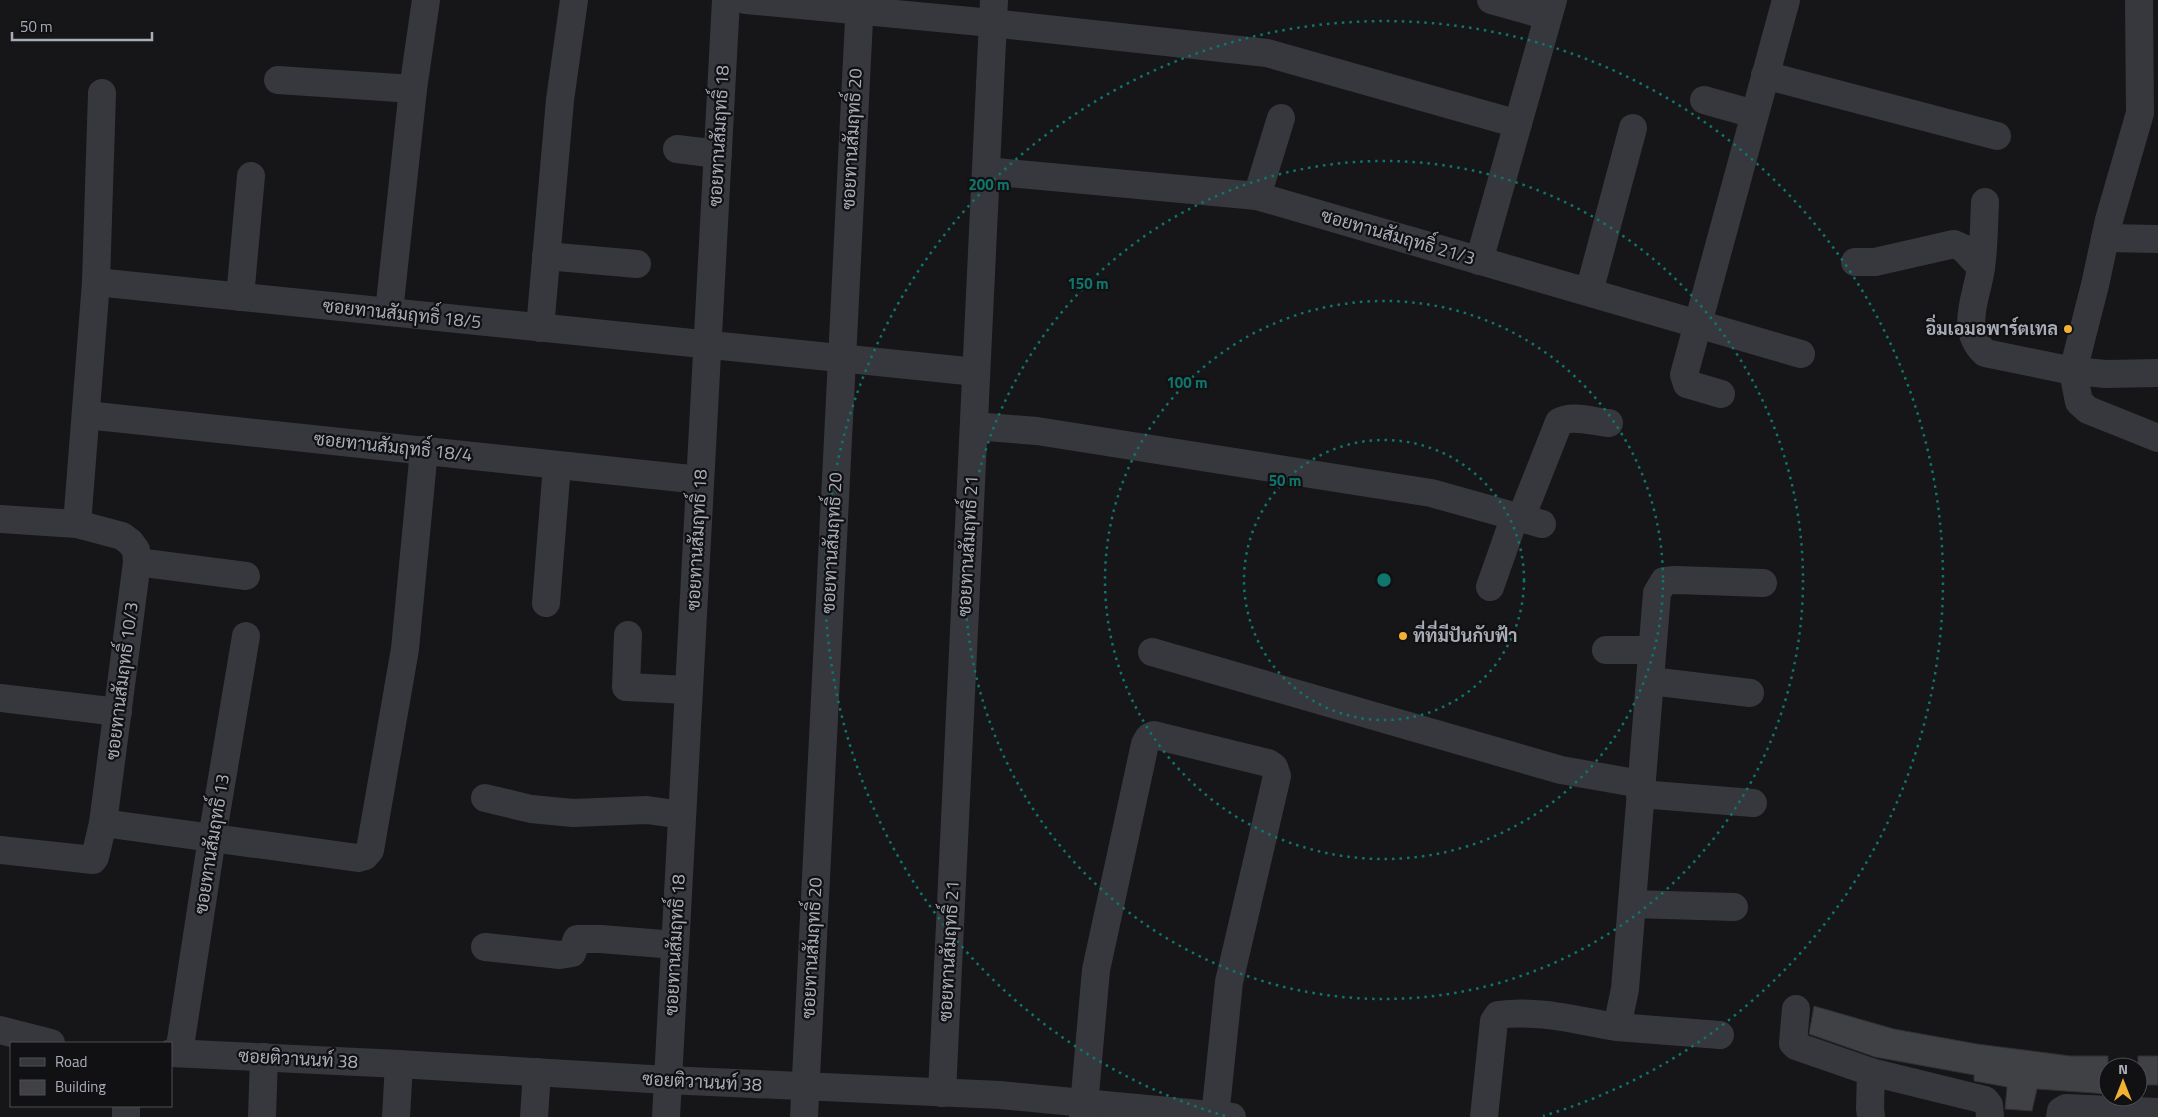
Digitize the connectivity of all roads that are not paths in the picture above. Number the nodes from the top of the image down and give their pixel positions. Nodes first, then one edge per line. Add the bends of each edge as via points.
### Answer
1 (426, 0) edge
2 (574, 0) edge
3 (726, 0) edge
4 (746, 0) edge
5 (1491, 0) edge
6 (1786, 0) edge
7 (2139, 0) edge
8 (859, 5) edge
9 (1550, 8) edge
10 (993, 12) edge
11 (1765, 75) junction
12 (278, 80) dead end
13 (413, 89) junction
14 (102, 93) dead end
15 (1704, 100) dead end
16 (2149, 113) edge
17 (1754, 114) junction
18 (1280, 118) dead end
19 (1518, 124) junction
20 (1633, 128) dead end
21 (1997, 136) dead end
22 (677, 149) dead end
23 (718, 154) junction
24 (986, 171) junction
25 (251, 176) dead end
26 (1257, 196) junction
27 (1986, 202) dead end
28 (2105, 238) junction
29 (2158, 239) edge
30 (546, 256) junction
31 (1479, 261) junction
32 (1855, 262) dead end
33 (637, 264) dead end
34 (1981, 267) junction
35 (96, 282) junction
36 (1589, 292) junction
37 (240, 297) junction
38 (389, 312) junction
39 (1698, 322) junction
40 (540, 328) junction
41 (708, 345) junction
42 (1801, 354) dead end
43 (841, 358) junction
44 (2073, 371) junction
45 (976, 372) junction
46 (2158, 373) edge
47 (1721, 394) dead end
48 (86, 414) junction
49 (1609, 424) dead end
50 (974, 426) junction
51 (2158, 438) edge
52 (424, 450) junction
53 (557, 465) junction
54 (700, 480) junction
55 (0, 519) edge
56 (1526, 519) junction
57 (77, 524) junction
58 (137, 562) junction
59 (246, 576) dead end
60 (1763, 583) dead end
61 (1490, 587) dead end
62 (546, 603) dead end
63 (628, 635) dead end
64 (246, 636) dead end
65 (1606, 650) dead end
66 (1651, 650) junction
67 (1152, 652) dead end
68 (1651, 681) junction
69 (688, 690) junction
70 (1750, 693) dead end
71 (0, 698) edge
72 (118, 712) junction
73 (1640, 789) junction
74 (485, 798) dead end
75 (1753, 803) dead end
76 (682, 815) junction
77 (103, 823) junction
78 (212, 838) junction
79 (0, 850) edge
80 (1632, 904) junction
81 (1734, 907) dead end
82 (675, 944) junction
83 (485, 947) dead end
84 (1796, 1009) dead end
85 (1616, 1027) junction
86 (0, 1030) edge
87 (1720, 1035) dead end
88 (47, 1042) edge
89 (175, 1053) edge
90 (264, 1057) junction
91 (399, 1064) junction
92 (537, 1072) junction
93 (1871, 1072) junction
94 (667, 1080) junction
95 (805, 1086) junction
96 (942, 1092) junction
97 (1084, 1110) edge
98 (2158, 1112) edge
99 (1221, 1116) edge
100 (262, 1117) edge
101 (396, 1117) edge
102 (534, 1117) edge
103 (666, 1117) edge
104 (804, 1117) edge
105 (1484, 1117) edge
106 (1872, 1117) edge
107 (1990, 1117) edge
108 (2060, 1117) edge

1 - 13 street
2 - 30 street via 560,100
3 - 23 street, ซอยทานสัมฤทธิ์ 18
4 - 8 street
5 - 9 street
6 - 11 street
7 - 16 street
8 - 10 street
8 - 43 street, ซอยทานสัมฤทธิ์ 20
9 - 19 street
10 - 19 street via 1267,53
10 - 24 street, ซอยทานสัมฤทธิ์ 21
11 - 17 street
11 - 21 street
12 - 13 street
13 - 38 street
14 - 35 street
15 - 17 street
16 - 28 street
17 - 39 street
18 - 26 street
19 - 31 street
20 - 36 street
22 - 23 street
23 - 41 street, ซอยทานสัมฤทธิ์ 18
24 - 26 street, ซอยทานสัมฤทธิ์ 21/3
24 - 45 street, ซอยทานสัมฤทธิ์ 21
25 - 37 street
26 - 31 street, ซอยทานสัมฤทธิ์ 21/3
27 - 34 street
28 - 29 street
28 - 44 street
30 - 33 street
30 - 40 street
31 - 36 street, ซอยทานสัมฤทธิ์ 21/3
32 - 34 street via 1880,261 1954,244 1963,248
34 - 44 street via 1971,306 1972,328 1978,346 1986,353
35 - 37 street, ซอยทานสัมฤทธิ์ 18/5
35 - 48 street
36 - 39 street, ซอยทานสัมฤทธิ์ 21/3
37 - 38 street, ซอยทานสัมฤทธิ์ 18/5
38 - 40 street, ซอยทานสัมฤทธิ์ 18/5
39 - 42 street, ซอยทานสัมฤทธิ์ 21/3
39 - 47 street via 1684,380 1687,384
40 - 41 street, ซอยทานสัมฤทธิ์ 18/5
41 - 43 street, ซอยทานสัมฤทธิ์ 18/5
41 - 54 street, ซอยทานสัมฤทธิ์ 18
43 - 45 street, ซอยทานสัมฤทธิ์ 18/5
43 - 95 street, ซอยทานสัมฤทธิ์ 20
44 - 46 street
44 - 51 street via 2079,402 2088,410
45 - 50 street, ซอยทานสัมฤทธิ์ 21
48 - 52 street, ซอยทานสัมฤทธิ์ 18/4
48 - 57 street
49 - 56 street via 1573,419 1559,422
50 - 56 street via 1038,431 1430,493
50 - 96 street, ซอยทานสัมฤทธิ์ 21
52 - 53 street, ซอยทานสัมฤทธิ์ 18/4
52 - 78 street via 405,649 370,850 358,858
53 - 54 street, ซอยทานสัมฤทธิ์ 18/4
53 - 62 street
54 - 69 street, ซอยทานสัมฤทธิ์ 18
55 - 57 street
56 - 61 street
57 - 58 street via 122,536 136,550
58 - 59 street
58 - 72 street, ซอยทานสัมฤทธิ์ 10/3
60 - 66 street via 1664,581 1657,593
63 - 69 street via 626,687
64 - 78 street, ซอยทานสัมฤทธิ์ 13
65 - 66 street
66 - 68 street
67 - 73 street via 1561,770
68 - 70 street
68 - 73 street
69 - 76 street, ซอยทานสัมฤทธิ์ 18
71 - 72 street
72 - 77 street, ซอยทานสัมฤทธิ์ 10/3
73 - 75 street
73 - 80 street
74 - 76 street via 539,810 647,810
76 - 82 street, ซอยทานสัมฤทธิ์ 18
77 - 78 street
77 - 79 street, ซอยทานสัมฤทธิ์ 10/3 via 93,860
78 - 89 street, ซอยทานสัมฤทธิ์ 13
80 - 81 street
80 - 85 street via 1625,989
82 - 83 street via 577,939 572,952 560,955
82 - 94 street, ซอยทานสัมฤทธิ์ 18
84 - 93 street via 1793,1043 1796,1046
85 - 87 street
85 - 105 street via 1559,1017 1498,1015 1494,1021
86 - 88 street
89 - 90 street, ซอยติวานนท์ 38
90 - 91 street, ซอยติวานนท์ 38
90 - 100 street
91 - 92 street, ซอยติวานนท์ 38
91 - 101 street
92 - 94 street, ซอยติวานนท์ 38
92 - 102 street
93 - 106 street
93 - 107 street via 1985,1100
94 - 95 street, ซอยติวานนท์ 38
94 - 103 street, ซอยทานสัมฤทธิ์ 18
95 - 96 street, ซอยติวานนท์ 38
95 - 104 street, ซอยทานสัมฤทธิ์ 20
96 - 97 street, ซอยติวานนท์ 38 via 1000,1095
97 - 99 street, ซอยติวานนท์ 38
97 - 99 street via 1096,970 1145,744 1154,735 1268,763 1274,767 1277,776 1229,982
98 - 108 street via 2066,1108

